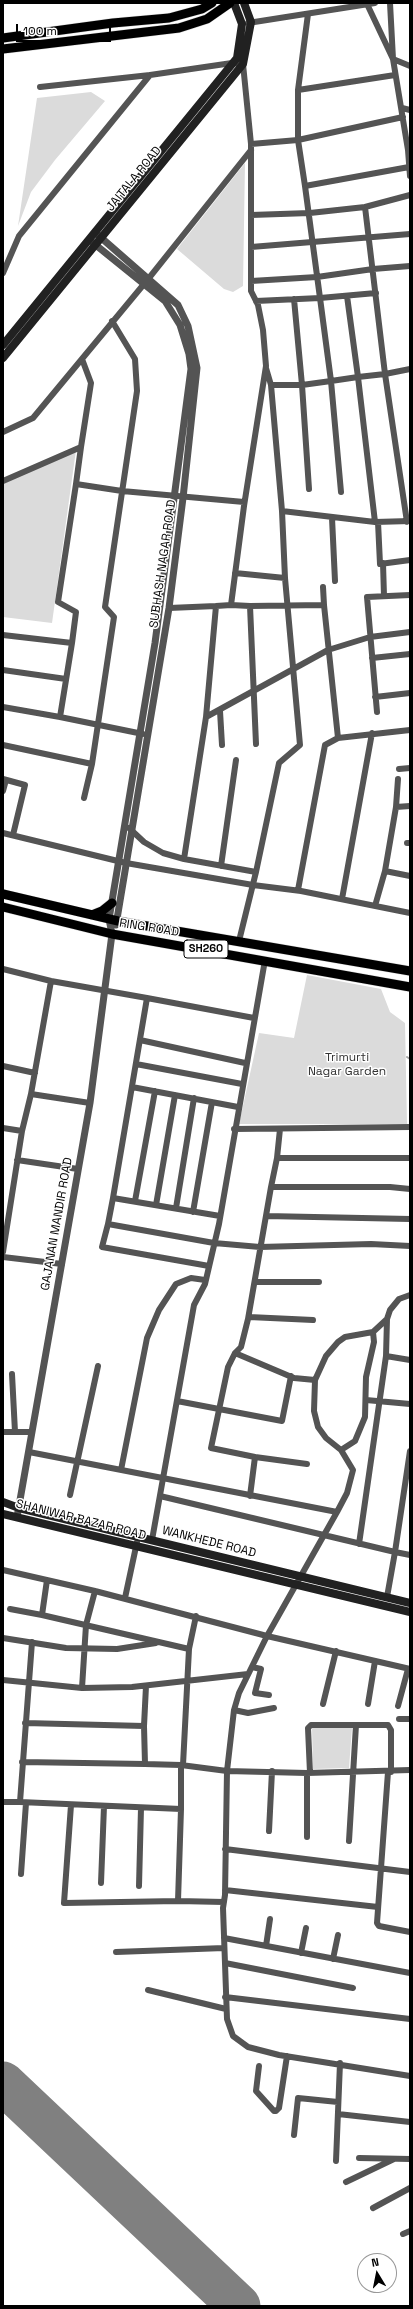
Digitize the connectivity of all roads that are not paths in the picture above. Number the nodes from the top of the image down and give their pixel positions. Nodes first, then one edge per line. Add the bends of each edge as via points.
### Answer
1 (212, 3) edge
2 (230, 3) edge
3 (234, 3) edge
4 (244, 3) edge
5 (375, 3) edge
6 (390, 3) edge
7 (367, 4) junction
8 (308, 14) junction
9 (251, 22) junction
10 (242, 24) junction
11 (3, 38) edge
12 (3, 49) edge
13 (393, 59) junction
14 (232, 63) junction
15 (243, 64) junction
16 (410, 66) edge
17 (150, 75) junction
18 (395, 75) junction
19 (40, 88) dead end
20 (298, 90) junction
21 (402, 108) junction
22 (410, 110) edge
23 (403, 117) junction
24 (298, 140) junction
25 (251, 147) junction
26 (409, 167) junction
27 (410, 176) edge
28 (305, 186) junction
29 (410, 195) edge
30 (365, 207) junction
31 (310, 213) junction
32 (251, 215) junction
33 (410, 234) edge
34 (369, 237) junction
35 (95, 239) junction
36 (313, 240) junction
37 (251, 247) junction
38 (410, 266) edge
39 (373, 269) junction
40 (3, 273) edge
41 (318, 277) junction
42 (147, 281) junction
43 (251, 281) junction
44 (376, 293) junction
45 (347, 296) junction
46 (320, 298) junction
47 (294, 299) junction
48 (256, 301) junction
49 (112, 321) junction
50 (3, 346) edge
51 (3, 358) edge
52 (82, 359) junction
53 (266, 366) junction
54 (410, 369) edge
55 (385, 374) junction
56 (358, 377) junction
57 (331, 381) junction
58 (271, 385) junction
59 (302, 385) junction
60 (3, 432) edge
61 (81, 447) junction
62 (3, 481) edge
63 (76, 484) junction
64 (309, 489) dead end
65 (122, 491) junction
66 (341, 492) dead end
67 (175, 497) junction
68 (183, 498) junction
69 (244, 502) junction
70 (282, 511) junction
71 (332, 518) junction
72 (376, 522) junction
73 (408, 522) edge
74 (410, 560) edge
75 (383, 563) junction
76 (235, 573) junction
77 (285, 578) junction
78 (335, 581) dead end
79 (323, 587) dead end
80 (410, 595) edge
81 (384, 596) junction
82 (231, 605) junction
83 (324, 605) junction
84 (216, 606) junction
85 (250, 606) junction
86 (288, 606) junction
87 (169, 608) junction
88 (410, 632) edge
89 (3, 635) edge
90 (370, 637) junction
91 (72, 644) junction
92 (328, 650) junction
93 (410, 654) edge
94 (372, 658) junction
95 (3, 670) edge
96 (292, 670) junction
97 (66, 679) junction
98 (255, 690) junction
99 (410, 693) edge
100 (375, 697) junction
101 (3, 707) edge
102 (220, 711) junction
103 (377, 712) dead end
104 (206, 717) junction
105 (60, 718) junction
106 (97, 725) junction
107 (410, 730) edge
108 (372, 733) junction
109 (144, 734) junction
110 (338, 738) junction
111 (256, 744) dead end
112 (3, 745) edge
113 (222, 746) dead end
114 (236, 760) dead end
115 (92, 764) junction
116 (410, 768) edge
117 (399, 769) dead end
118 (398, 779) dead end
119 (5, 780) edge
120 (3, 791) edge
121 (84, 798) dead end
122 (410, 806) edge
123 (396, 807) junction
124 (125, 826) junction
125 (132, 831) junction
126 (3, 832) edge
127 (13, 835) junction
128 (184, 859) junction
129 (123, 862) junction
130 (221, 866) junction
131 (385, 871) junction
132 (410, 876) edge
133 (255, 878) junction
134 (298, 890) junction
135 (3, 894) edge
136 (342, 899) junction
137 (112, 903) junction
138 (375, 906) junction
139 (3, 907) edge
140 (410, 913) edge
141 (92, 915) junction
142 (114, 920) junction
143 (112, 934) junction
144 (239, 940) junction
145 (265, 960) junction
146 (3, 969) edge
147 (410, 971) edge
148 (51, 981) junction
149 (410, 986) edge
150 (105, 990) junction
151 (147, 998) junction
152 (254, 1018) junction
153 (140, 1040) junction
154 (245, 1063) junction
155 (136, 1064) junction
156 (3, 1066) edge
157 (34, 1073) junction
158 (242, 1084) junction
159 (132, 1087) junction
160 (155, 1091) junction
161 (31, 1094) junction
162 (175, 1095) junction
163 (194, 1098) junction
164 (212, 1102) junction
165 (90, 1103) junction
166 (238, 1107) junction
167 (410, 1127) edge
168 (3, 1128) edge
169 (234, 1129) junction
170 (22, 1130) junction
171 (280, 1130) junction
172 (277, 1158) junction
173 (410, 1158) edge
174 (17, 1160) junction
175 (78, 1169) junction
176 (271, 1187) junction
177 (410, 1189) edge
178 (113, 1198) junction
179 (135, 1202) junction
180 (156, 1205) junction
181 (176, 1208) junction
182 (193, 1212) junction
183 (220, 1216) junction
184 (266, 1216) junction
185 (410, 1218) edge
186 (108, 1224) junction
187 (214, 1243) junction
188 (410, 1246) edge
189 (260, 1247) junction
190 (3, 1252) edge
191 (3, 1257) edge
192 (62, 1264) junction
193 (209, 1266) junction
194 (206, 1280) junction
195 (255, 1282) junction
196 (319, 1282) dead end
197 (410, 1295) edge
198 (249, 1317) junction
199 (387, 1319) junction
200 (313, 1320) dead end
201 (373, 1332) junction
202 (235, 1353) junction
203 (386, 1356) junction
204 (410, 1360) edge
205 (98, 1366) dead end
206 (12, 1374) dead end
207 (291, 1376) junction
208 (315, 1380) junction
209 (366, 1400) junction
210 (177, 1401) junction
211 (380, 1402) junction
212 (410, 1404) edge
213 (219, 1410) junction
214 (3, 1432) edge
215 (14, 1432) junction
216 (32, 1432) junction
217 (341, 1450) junction
218 (410, 1451) edge
219 (29, 1452) junction
220 (256, 1457) junction
221 (77, 1462) junction
222 (307, 1464) dead end
223 (121, 1470) junction
224 (164, 1477) junction
225 (70, 1494) dead end
226 (160, 1496) junction
227 (250, 1496) junction
228 (3, 1502) edge
229 (19, 1508) junction
230 (337, 1512) junction
231 (3, 1514) edge
232 (17, 1517) junction
233 (323, 1536) junction
234 (139, 1537) junction
235 (152, 1540) junction
236 (359, 1544) junction
237 (136, 1546) junction
238 (395, 1552) junction
239 (410, 1555) edge
240 (3, 1570) edge
241 (301, 1577) junction
242 (47, 1580) junction
243 (296, 1586) junction
244 (95, 1591) junction
245 (387, 1597) junction
246 (125, 1598) junction
247 (410, 1603) edge
248 (10, 1609) dead end
249 (410, 1612) edge
250 (42, 1615) junction
251 (196, 1616) junction
252 (86, 1625) junction
253 (267, 1636) junction
254 (3, 1638) edge
255 (32, 1642) junction
256 (160, 1643) junction
257 (84, 1648) junction
258 (189, 1649) junction
259 (336, 1651) junction
260 (375, 1661) junction
261 (252, 1667) junction
262 (409, 1669) edge
263 (248, 1674) junction
264 (3, 1680) edge
265 (187, 1681) junction
266 (28, 1683) junction
267 (146, 1686) junction
268 (82, 1688) junction
269 (269, 1695) dead end
270 (323, 1704) dead end
271 (368, 1704) dead end
272 (398, 1706) dead end
273 (274, 1708) dead end
274 (234, 1710) junction
275 (399, 1719) dead end
276 (410, 1719) edge
277 (25, 1723) junction
278 (356, 1725) junction
279 (144, 1726) junction
280 (22, 1762) junction
281 (145, 1764) junction
282 (182, 1765) junction
283 (410, 1770) edge
284 (227, 1771) junction
285 (272, 1771) junction
286 (352, 1772) junction
287 (390, 1772) junction
288 (308, 1773) junction
289 (3, 1802) edge
290 (23, 1802) junction
291 (71, 1805) junction
292 (104, 1806) junction
293 (141, 1808) junction
294 (181, 1809) junction
295 (269, 1831) dead end
296 (307, 1838) dead end
297 (349, 1841) dead end
298 (226, 1849) junction
299 (382, 1868) junction
300 (410, 1872) edge
301 (21, 1874) dead end
302 (101, 1883) dead end
303 (139, 1886) dead end
304 (225, 1890) junction
305 (178, 1901) junction
306 (224, 1902) junction
307 (378, 1906) junction
308 (270, 1919) dead end
309 (306, 1928) dead end
310 (410, 1932) edge
311 (338, 1935) dead end
312 (224, 1938) junction
313 (266, 1946) junction
314 (224, 1948) junction
315 (116, 1952) dead end
316 (302, 1953) junction
317 (333, 1959) junction
318 (225, 1963) junction
319 (410, 1973) edge
320 (353, 1988) dead end
321 (148, 1990) dead end
322 (225, 1997) junction
323 (226, 2009) junction
324 (410, 2019) edge
325 (287, 2056) junction
326 (340, 2063) junction
327 (259, 2066) dead end
328 (410, 2076) edge
329 (338, 2102) junction
330 (338, 2114) junction
331 (410, 2122) edge
332 (294, 2135) dead end
333 (359, 2158) dead end
334 (394, 2159) junction
335 (410, 2159) edge
336 (336, 2161) dead end
337 (346, 2182) dead end
338 (410, 2188) edge
339 (373, 2208) dead end
340 (410, 2231) edge
341 (403, 2234) dead end

1 - 11 main road via 202,10 169,18
2 - 12 main road via 207,18 179,28
3 - 10 main road, JAITALA ROAD
4 - 9 main road
5 - 7 street
6 - 13 street
7 - 8 street
7 - 13 street
8 - 9 street
8 - 20 street
9 - 10 street
9 - 15 main road, JAITALA ROAD
10 - 14 main road, JAITALA ROAD via 237,58
13 - 16 street
13 - 18 street
14 - 15 street
14 - 17 street
14 - 35 main road, JAITALA ROAD
15 - 25 street
15 - 35 main road, JAITALA ROAD
17 - 19 street
17 - 40 street via 19,236
18 - 20 street
18 - 21 street
20 - 24 street
21 - 22 street
21 - 23 street
23 - 24 street
23 - 26 street
24 - 25 street
24 - 28 street
25 - 32 street
25 - 42 street
26 - 27 street
26 - 28 street
28 - 31 street
29 - 30 street
30 - 31 street
30 - 34 street
31 - 32 street
31 - 36 street
32 - 37 street
33 - 34 street
34 - 36 street
34 - 39 street
35 - 42 street, SUBHASH NAGAR ROAD
35 - 50 main road, JAITALA ROAD
35 - 51 main road, JAITALA ROAD
36 - 37 street
36 - 41 street
37 - 43 street
38 - 39 street
39 - 41 street
39 - 44 street
41 - 43 street
41 - 46 street
42 - 49 street
42 - 67 street via 173,311 180,324 191,369
42 - 68 street, SUBHASH NAGAR ROAD via 178,305 188,326 197,368
43 - 48 street via 251,292
44 - 45 street
44 - 55 street
45 - 46 street
45 - 56 street
46 - 47 street
46 - 57 street
47 - 48 street
47 - 59 street
48 - 53 street via 263,330
49 - 52 street
49 - 65 street via 137,364 137,391
52 - 60 street via 33,418
52 - 61 street via 91,383
53 - 58 street
53 - 69 street
54 - 55 street
55 - 56 street
55 - 73 street
56 - 57 street
56 - 72 street
57 - 59 street
57 - 66 street
58 - 59 street
58 - 70 street
59 - 64 street
61 - 62 street
61 - 63 street
63 - 65 street
63 - 91 street via 58,602 76,612
65 - 67 street
65 - 106 street via 105,606 114,618
67 - 68 street
67 - 109 street
68 - 69 street
68 - 87 street, SUBHASH NAGAR ROAD
69 - 76 street
70 - 71 street
70 - 77 street
71 - 72 street
71 - 78 street
72 - 73 street
72 - 75 street via 380,564
74 - 75 street
75 - 81 street
76 - 77 street
76 - 82 street
77 - 86 street
79 - 83 street
80 - 81 street
81 - 90 street via 367,597
82 - 84 street
82 - 85 street
83 - 86 street
83 - 92 street
84 - 87 street
84 - 104 street
85 - 86 street
85 - 98 street
86 - 96 street
87 - 109 street, SUBHASH NAGAR ROAD
88 - 90 street
89 - 91 street
90 - 92 street
90 - 94 street
91 - 97 street
92 - 96 street
92 - 110 street
93 - 94 street
94 - 100 street
95 - 97 street
96 - 98 street
96 - 133 street via 300,745 278,764
97 - 105 street
98 - 102 street
98 - 111 street
99 - 100 street
100 - 103 street
101 - 105 street
102 - 104 street
102 - 113 street
104 - 128 street
105 - 106 street
106 - 109 street
106 - 115 street
107 - 108 street
108 - 110 street
108 - 136 street
109 - 124 street
109 - 125 street, SUBHASH NAGAR ROAD
110 - 134 street via 326,745
112 - 115 street
114 - 130 street
115 - 121 street
116 - 117 street
118 - 123 street
119 - 120 street
119 - 127 street via 25,785
122 - 123 street
123 - 131 street
124 - 125 street
124 - 129 street
125 - 128 street via 144,842 163,853
125 - 129 street, SUBHASH NAGAR ROAD
126 - 127 street
127 - 129 street
128 - 130 street
129 - 133 street
129 - 137 street
129 - 142 street, SUBHASH NAGAR ROAD
130 - 133 street
131 - 132 street
131 - 138 street
133 - 134 street
133 - 144 street
134 - 136 street
135 - 141 main road, SH260
136 - 138 street
137 - 141 main road
137 - 142 street
138 - 140 street
139 - 143 main road, RING ROAD / SH260
141 - 142 main road, SH260
142 - 143 street, GAJANAN MANDIR ROAD
142 - 144 main road, SH260
143 - 145 main road, RING ROAD / SH260
143 - 150 street, GAJANAN MANDIR ROAD
144 - 147 main road, SH260
145 - 149 main road, RING ROAD / SH260
145 - 152 street
146 - 148 street
148 - 150 street
148 - 157 street
150 - 151 street
150 - 165 street, GAJANAN MANDIR ROAD
151 - 152 street
151 - 153 street
152 - 154 street
153 - 154 street
153 - 155 street
154 - 158 street
155 - 158 street
155 - 159 street
156 - 157 street
157 - 161 street
158 - 166 street
159 - 160 street
159 - 178 street
160 - 162 street
160 - 179 street
161 - 165 street
161 - 170 street
162 - 163 street
162 - 180 street
163 - 164 street
163 - 181 street
164 - 166 street
164 - 182 street
165 - 175 street, GAJANAN MANDIR ROAD
166 - 169 street
167 - 171 street
168 - 170 street
169 - 171 street
169 - 183 street
170 - 174 street
171 - 172 street
172 - 173 street
172 - 176 street
174 - 175 street
174 - 190 street
175 - 192 street, GAJANAN MANDIR ROAD
176 - 177 street
176 - 184 street
178 - 179 street
178 - 186 street
179 - 180 street
180 - 181 street
181 - 182 street
182 - 183 street
183 - 187 street
184 - 185 street
184 - 189 street
186 - 187 street
186 - 193 street via 102,1247
187 - 189 street
187 - 193 street
188 - 189 street via 371,1244
189 - 195 street
191 - 192 street
192 - 216 street, GAJANAN MANDIR ROAD
193 - 194 street
194 - 210 street via 194,1305
194 - 223 street via 191,1278 176,1284 159,1310 147,1338
195 - 196 street
195 - 198 street
197 - 199 street via 399,1299 390,1310
198 - 200 street
198 - 202 street via 241,1347
199 - 201 street
199 - 203 street
201 - 208 street via 345,1337 338,1342 326,1356
201 - 209 street via 374,1342 366,1377
202 - 207 street
202 - 213 street via 228,1367
203 - 204 street
203 - 211 street
205 - 221 street
206 - 215 street
207 - 208 street
207 - 213 street via 282,1421
208 - 217 street via 314,1411 318,1427 326,1438
209 - 211 street
209 - 217 street via 362,1427 352,1444
210 - 213 street
210 - 224 street
211 - 212 street
211 - 236 street
213 - 220 street via 211,1448
214 - 215 street
215 - 216 street
216 - 219 street, GAJANAN MANDIR ROAD
217 - 230 street via 352,1470 347,1493
218 - 238 street
219 - 221 street
219 - 229 street, GAJANAN MANDIR ROAD
220 - 222 street
220 - 227 street
221 - 223 street
221 - 225 street
223 - 224 street
224 - 226 street
224 - 227 street
226 - 233 street
226 - 235 street
227 - 230 street
228 - 229 main road, WANKHEDE ROAD
229 - 232 street, GAJANAN MANDIR ROAD
229 - 234 main road, WANKHEDE ROAD
230 - 233 street
231 - 232 main road, SHANIWAR BAZAR ROAD
232 - 237 main road, SHANIWAR BAZAR ROAD
233 - 236 street
233 - 241 street
234 - 235 main road, WANKHEDE ROAD
234 - 237 street
235 - 241 main road, WANKHEDE ROAD
236 - 238 street
237 - 243 main road, SHANIWAR BAZAR ROAD
237 - 246 street
238 - 239 street
238 - 245 street
240 - 242 street
241 - 243 street
241 - 245 main road, WANKHEDE ROAD
242 - 244 street
242 - 250 street
243 - 249 main road, SHANIWAR BAZAR ROAD
243 - 253 street
244 - 246 street
244 - 252 street
245 - 247 main road, WANKHEDE ROAD
246 - 251 street
248 - 250 street
250 - 252 street
251 - 253 street
251 - 258 street
252 - 256 street
252 - 257 street
253 - 259 street
253 - 261 street
254 - 255 street
255 - 257 street via 66,1648
255 - 266 street
256 - 257 street via 117,1649
256 - 258 street
257 - 268 street
258 - 265 street
259 - 260 street
259 - 270 street
260 - 262 street
260 - 271 street
261 - 263 street
261 - 269 street via 261,1670 255,1692
262 - 272 street
263 - 265 street
263 - 274 street
264 - 266 street
265 - 267 street
265 - 282 street
266 - 268 street
266 - 277 street
267 - 268 street
267 - 279 street
273 - 274 street via 248,1713
274 - 284 street
275 - 276 street
277 - 279 street
277 - 280 street
278 - 286 street
278 - 287 street via 390,1727
278 - 288 street via 309,1726
279 - 281 street
280 - 281 street
280 - 290 street
281 - 282 street
282 - 284 street
282 - 294 street
283 - 287 street
284 - 285 street
284 - 298 street
285 - 288 street
285 - 295 street
286 - 287 street
286 - 288 street
286 - 297 street
287 - 299 street
288 - 296 street
289 - 290 street
290 - 291 street
290 - 301 street
291 - 292 street
291 - 305 street via 64,1903
292 - 293 street
292 - 302 street
293 - 294 street
293 - 303 street
294 - 305 street
298 - 299 street
298 - 304 street
299 - 300 street
299 - 307 street
304 - 306 street
304 - 307 street
305 - 306 street
306 - 312 street
307 - 310 street via 379,1926
308 - 313 street
309 - 316 street
311 - 317 street
312 - 313 street
312 - 314 street
313 - 316 street
314 - 315 street
314 - 318 street
316 - 317 street
317 - 319 street
318 - 320 street
318 - 322 street
321 - 323 street
322 - 323 street
322 - 324 street
323 - 325 street via 233,2036 248,2047
325 - 326 street
325 - 327 street via 279,2108 276,2111 256,2091
326 - 328 street
326 - 329 street
329 - 330 street
329 - 332 street via 298,2098
330 - 331 street
330 - 336 street
333 - 334 street
334 - 335 street
334 - 337 street
338 - 339 street
340 - 341 street

